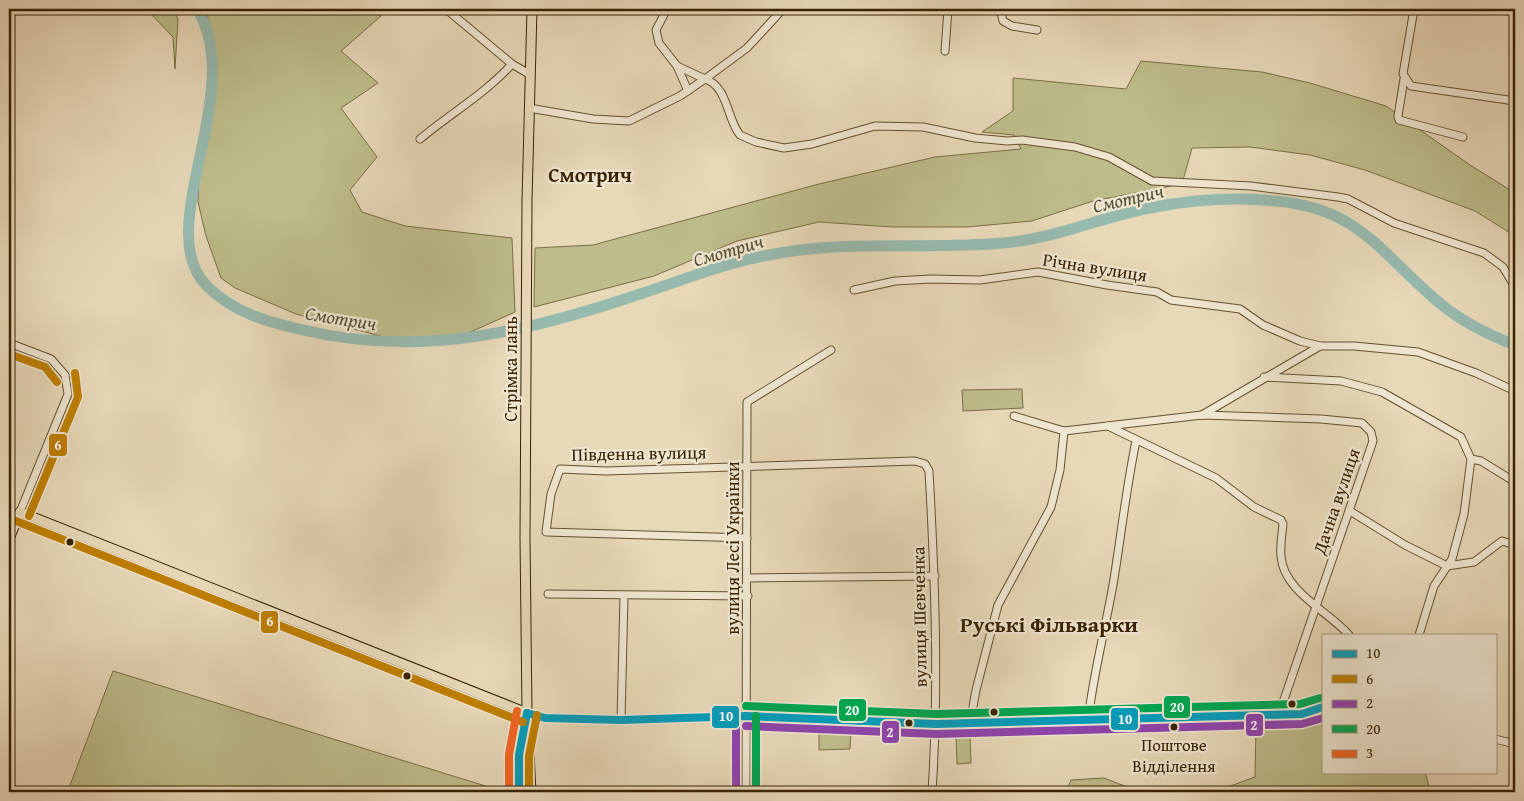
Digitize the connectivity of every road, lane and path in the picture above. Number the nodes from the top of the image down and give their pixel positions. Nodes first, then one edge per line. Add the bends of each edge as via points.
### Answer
1 (446, 9) edge
2 (532, 9) edge
3 (667, 9) edge
4 (783, 9) edge
5 (948, 9) edge
6 (1000, 9) edge
7 (1414, 9) edge
8 (1037, 30) dead end
9 (945, 51) dead end
10 (512, 64) junction
11 (677, 66) junction
12 (529, 74) junction
13 (705, 79) junction
14 (1404, 79) junction
15 (688, 91) junction
16 (1515, 101) edge
17 (529, 108) junction
18 (1463, 137) dead end
19 (420, 139) dead end
20 (1515, 287) edge
21 (854, 290) dead end
22 (9, 343) edge
23 (1320, 346) junction
24 (831, 350) dead end
25 (1264, 377) junction
26 (1513, 390) dead end
27 (1202, 415) junction
28 (1014, 416) dead end
29 (1107, 426) junction
30 (1064, 431) junction
31 (1136, 441) junction
32 (1470, 459) junction
33 (747, 466) junction
34 (929, 471) joint
35 (1515, 482) edge
36 (1350, 511) junction
37 (20, 512) junction
38 (746, 538) junction
39 (9, 539) edge
40 (1515, 545) edge
41 (1447, 566) junction
42 (935, 576) junction
43 (748, 578) junction
44 (548, 594) dead end
45 (624, 596) junction
46 (748, 596) junction
47 (1316, 605) junction
48 (1348, 634) edge
49 (1419, 634) edge
50 (1322, 707) edge
51 (526, 713) junction
52 (1279, 714) junction
53 (746, 716) junction
54 (621, 720) junction
55 (1088, 720) junction
56 (970, 722) junction
57 (936, 724) junction
58 (1496, 739) edge
59 (1515, 744) edge
60 (519, 792) edge
61 (531, 792) edge
62 (746, 792) edge
63 (932, 792) edge

1 - 10 street
2 - 12 main road, Стрімка лань
3 - 11 street via 656,30 659,43
4 - 13 street via 747,48
5 - 9 street
6 - 8 street via 1003,21 1012,26
7 - 14 street
10 - 12 street
10 - 19 street via 496,82
11 - 13 street
11 - 15 street
12 - 17 main road, Стрімка лань
13 - 15 street
13 - 20 street via 712,82 718,91 740,135 769,146 801,146 875,126 923,127 976,138 1075,147 1109,157 1152,181 1251,186 1348,199 1394,223 1484,253 1503,267
14 - 16 street via 1411,86
14 - 18 street via 1399,120
15 - 17 street via 622,122
17 - 51 main road, Стрімка лань
21 - 23 street, Річна вулиця via 895,282 980,280 1038,272 1157,292 1171,300 1240,309 1262,325
22 - 37 street via 51,359 66,374 68,394
23 - 25 street, Річна вулиця
23 - 26 street, Річна вулиця via 1418,352 1476,372
24 - 33 street, вулиця Лесі Українки via 747,402
25 - 27 street, Річна вулиця
25 - 32 street via 1342,381 1382,392 1460,437
27 - 29 street
27 - 36 street, Дачна вулиця via 1362,423 1371,432 1373,441
28 - 30 street
29 - 30 street
29 - 31 street
30 - 56 street via 1060,470 1051,507 998,605
31 - 47 street via 1216,478 1254,507 1282,520 1282,564 1294,586
31 - 55 street
32 - 35 street via 1481,461
32 - 41 street via 1464,514 1452,559
33 - 34 street, Південна вулиця via 915,461 925,464
33 - 38 street, вулиця Лесі Українки
33 - 38 street, Південна вулиця via 606,471 560,469 551,494 546,532
34 - 42 street, вулиця Шевченка
36 - 41 street
36 - 47 street, Дачна вулиця
37 - 39 main road
37 - 51 main road
38 - 43 street, вулиця Лесі Українки
40 - 41 street via 1502,541 1474,562
41 - 49 street via 1434,586
42 - 43 street
42 - 57 street, вулиця Шевченка
43 - 46 street, вулиця Лесі Українки
44 - 45 street
45 - 46 street
45 - 54 street
46 - 53 street, вулиця Лесі Українки
47 - 48 street
47 - 52 street, Дачна вулиця
50 - 52 street via 1302,714
51 - 54 street via 545,718
51 - 60 main road via 519,755
51 - 61 main road
52 - 55 street
53 - 54 street
53 - 57 street
53 - 62 street, вулиця Лесі Українки
55 - 56 street
56 - 57 street
57 - 63 street, вулиця Шевченка
58 - 59 street

